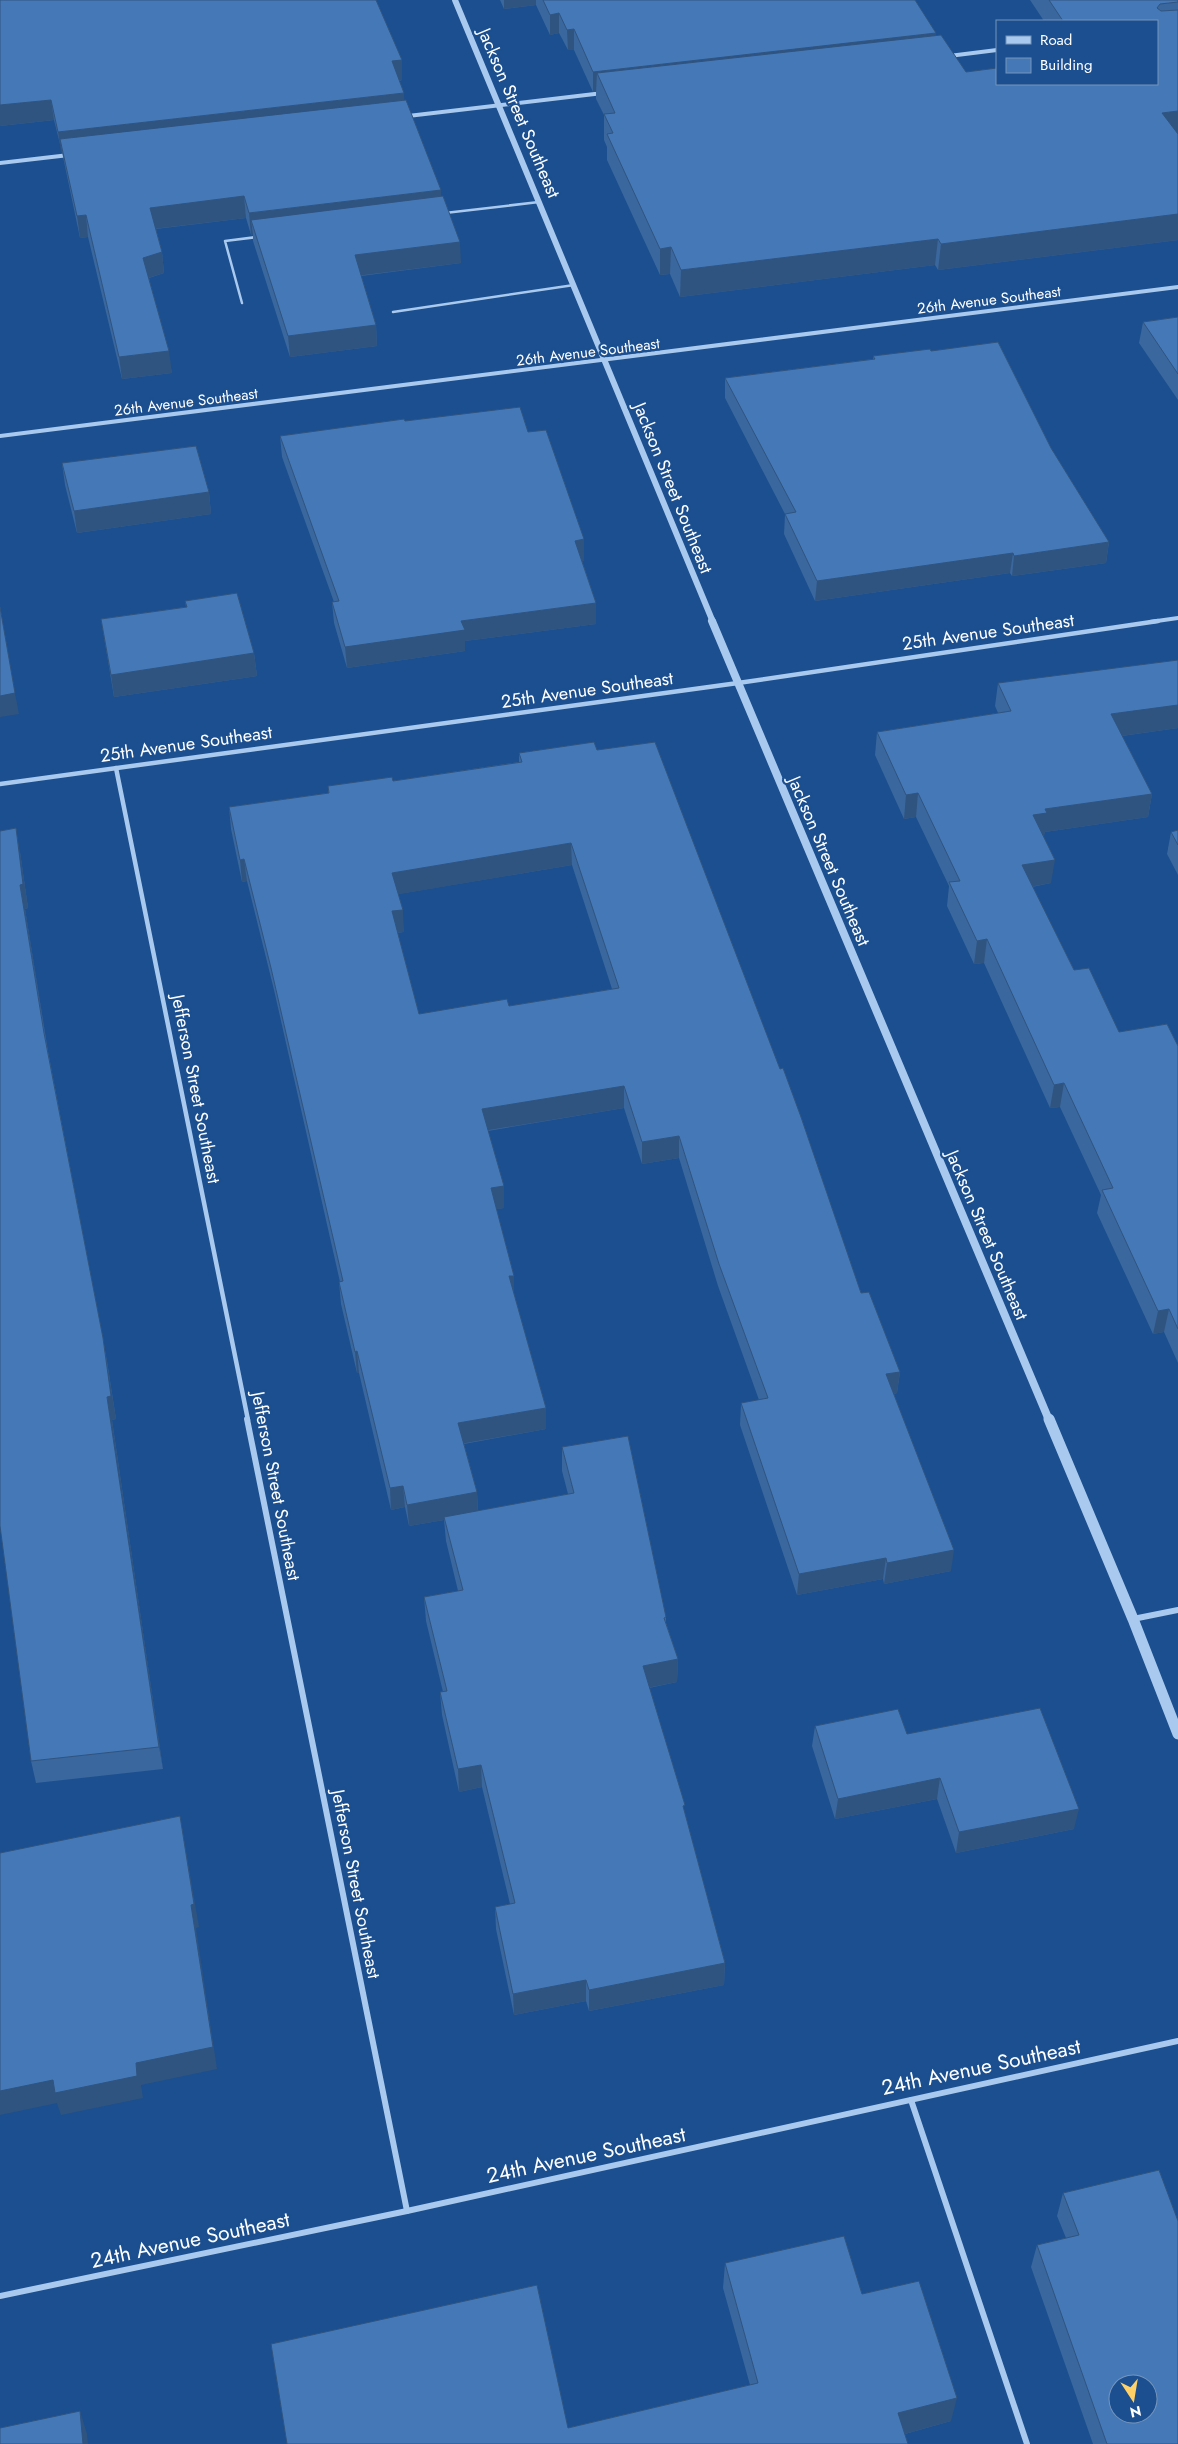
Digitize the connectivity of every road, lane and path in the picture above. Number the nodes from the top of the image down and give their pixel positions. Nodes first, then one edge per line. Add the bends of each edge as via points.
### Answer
1 (455, 0) edge
2 (996, 50) edge
3 (947, 56) edge
4 (610, 93) edge
5 (500, 105) junction
6 (402, 116) edge
7 (78, 154) edge
8 (0, 163) edge
9 (539, 202) junction
10 (441, 214) edge
11 (265, 236) edge
12 (574, 285) junction
13 (1178, 287) edge
14 (242, 303) dead end
15 (393, 312) dead end
16 (605, 361) junction
17 (0, 436) edge
18 (1178, 618) edge
19 (738, 683) junction
20 (116, 768) junction
21 (0, 784) edge
22 (1178, 1610) edge
23 (1133, 1619) junction
24 (1178, 1734) edge
25 (1178, 2041) edge
26 (911, 2100) junction
27 (407, 2211) junction
28 (0, 2296) edge
29 (1027, 2444) edge

1 - 5 street, Jackson Street Southeast
2 - 3 street
4 - 5 street
5 - 6 street
5 - 9 street, Jackson Street Southeast
7 - 8 street
9 - 10 lane
9 - 12 street, Jackson Street Southeast
11 - 14 lane via 226,241
12 - 15 lane
12 - 16 street, Jackson Street Southeast
13 - 16 street, 26th Avenue Southeast
16 - 17 street, 26th Avenue Southeast
16 - 19 street, Jackson Street Southeast
18 - 19 street, 25th Avenue Southeast
19 - 20 street, 25th Avenue Southeast
19 - 23 street, Jackson Street Southeast
20 - 21 street, 25th Avenue Southeast
20 - 27 street, Jefferson Street Southeast
22 - 23 street
23 - 24 street, Jackson Street Southeast
25 - 26 street, 24th Avenue Southeast
26 - 27 street, 24th Avenue Southeast
26 - 29 street
27 - 28 street, 24th Avenue Southeast

